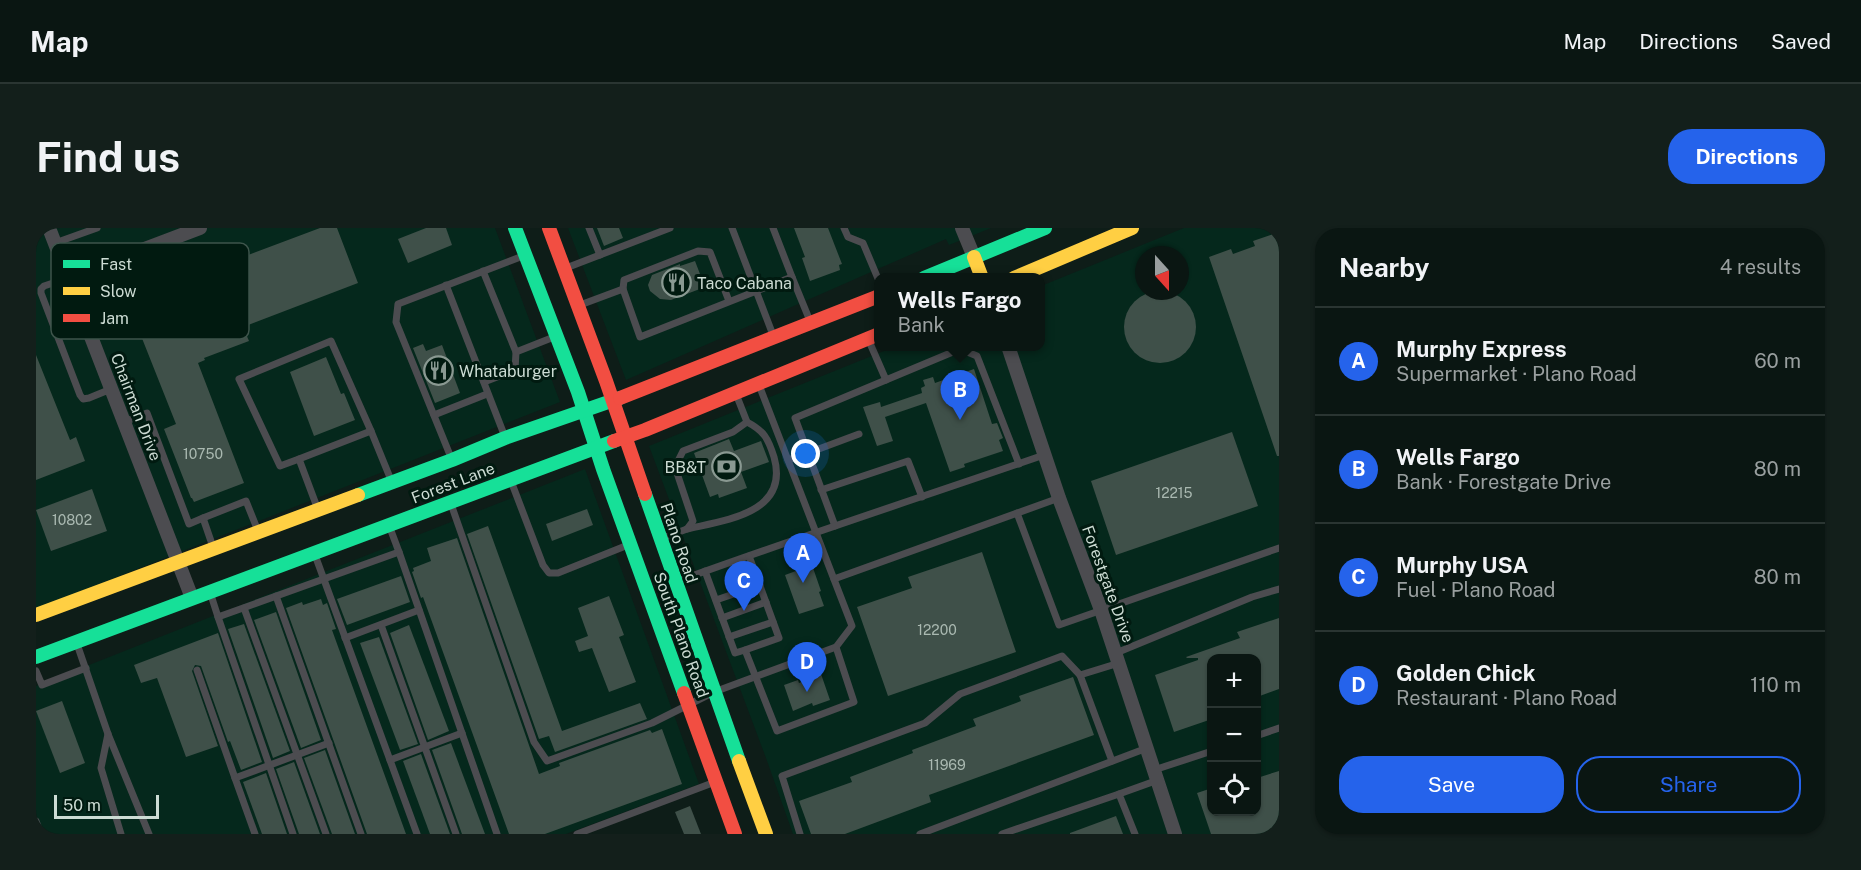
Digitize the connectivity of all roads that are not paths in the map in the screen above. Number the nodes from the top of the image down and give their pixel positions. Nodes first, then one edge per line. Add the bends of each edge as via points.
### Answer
1 (49, 228) edge
2 (97, 228) edge
3 (200, 228) edge
4 (515, 228) edge
5 (549, 228) edge
6 (589, 228) edge
7 (670, 228) edge
8 (732, 228) edge
9 (773, 228) edge
10 (844, 228) edge
11 (962, 228) edge
12 (1045, 228) edge
13 (1132, 228) edge
14 (81, 231) edge
15 (55, 243) joint
16 (160, 243) edge
17 (525, 255) junction
18 (600, 255) junction
19 (974, 257) junction
20 (564, 269) junction
21 (483, 271) junction
22 (875, 273) edge
23 (936, 273) edge
24 (980, 273) edge
25 (1026, 273) edge
26 (792, 277) junction
27 (51, 284) edge
28 (446, 285) junction
29 (623, 290) junction
30 (757, 291) junction
31 (874, 298) edge
32 (729, 301) junction
33 (577, 306) junction
34 (51, 319) edge
35 (811, 323) junction
36 (556, 336) junction
37 (874, 336) edge
38 (774, 337) junction
39 (59, 339) edge
40 (92, 339) edge
41 (878, 351) edge
42 (955, 351) edge
43 (965, 351) edge
44 (1010, 351) edge
45 (516, 352) junction
46 (886, 380) junction
47 (484, 382) junction
48 (758, 383) junction
49 (111, 389) junction
50 (735, 392) junction
51 (488, 394) junction
52 (613, 401) junction
53 (584, 410) junction
54 (434, 415) junction
55 (124, 422) junction
56 (747, 422) junction
57 (370, 431) junction
58 (859, 434) dead end
59 (625, 437) junction
60 (505, 438) junction
61 (595, 446) junction
62 (808, 453) junction
63 (1044, 455) junction
64 (299, 459) junction
65 (452, 460) junction
66 (788, 460) junction
67 (1019, 464) junction
68 (510, 479) junction
69 (392, 482) junction
70 (821, 490) junction
71 (922, 497) junction
72 (1059, 498) junction
73 (450, 502) junction
74 (318, 509) junction
75 (1017, 513) junction
76 (203, 518) junction
77 (390, 525) junction
78 (835, 526) junction
79 (687, 529) junction
80 (258, 531) junction
81 (816, 531) junction
82 (661, 540) junction
83 (631, 544) junction
84 (213, 547) junction
85 (1279, 548) edge
86 (399, 552) junction
87 (315, 553) junction
88 (749, 555) junction
89 (177, 561) junction
90 (705, 571) junction
91 (324, 579) junction
92 (834, 579) junction
93 (675, 582) junction
94 (760, 585) junction
95 (1279, 589) edge
96 (210, 591) junction
97 (276, 596) junction
98 (192, 598) junction
99 (716, 600) junction
100 (766, 602) junction
101 (244, 608) junction
102 (419, 610) junction
103 (1101, 610) junction
104 (36, 615) edge
105 (218, 617) junction
106 (722, 618) junction
107 (773, 622) junction
108 (381, 625) junction
109 (729, 637) junction
110 (345, 638) junction
111 (76, 641) junction
112 (836, 647) junction
113 (745, 650) junction
114 (36, 657) edge
115 (1117, 658) junction
116 (86, 668) junction
117 (196, 670) dead end
118 (36, 671) edge
119 (1080, 675) junction
120 (756, 677) junction
121 (714, 692) junction
122 (688, 704) junction
123 (1279, 728) edge
124 (462, 733) junction
125 (108, 734) junction
126 (1261, 734) edge
127 (329, 743) junction
128 (425, 747) junction
129 (1147, 748) junction
130 (1207, 753) edge
131 (298, 755) junction
132 (390, 760) junction
133 (1112, 761) junction
134 (269, 765) junction
135 (1156, 775) junction
136 (235, 778) junction
137 (716, 782) junction
138 (1119, 794) junction
139 (36, 821) edge
140 (41, 834) edge
141 (121, 834) edge
142 (150, 834) edge
143 (255, 834) edge
144 (293, 834) edge
145 (326, 834) edge
146 (361, 834) edge
147 (417, 834) edge
148 (456, 834) edge
149 (497, 834) edge
150 (577, 834) edge
151 (735, 834) edge
152 (766, 834) edge
153 (800, 834) edge
154 (920, 834) edge
155 (1002, 834) edge
156 (1135, 834) edge
157 (1175, 834) edge

1 - 15 street, Chairman Drive
2 - 14 lane
3 - 16 street
4 - 17 main road
5 - 20 main road, Plano Road
6 - 18 lane
7 - 18 lane
8 - 30 lane
9 - 26 lane
10 - 22 lane via 848,237 862,243
11 - 19 street
12 - 19 main road
13 - 25 main road
14 - 15 lane
17 - 21 lane
17 - 36 main road
18 - 20 lane
19 - 23 main road
19 - 24 main road
20 - 33 main road, Plano Road
21 - 28 lane
21 - 45 lane
26 - 30 lane
26 - 35 lane
27 - 34 lane via 41,289
28 - 47 lane
28 - 54 lane via 398,304 396,322
29 - 32 lane via 640,337
29 - 32 lane via 624,280 698,251 710,252
29 - 33 lane
30 - 32 lane
30 - 38 lane
31 - 35 main road, Forest Lane
33 - 52 main road, Plano Road
35 - 38 main road, Forest Lane
36 - 45 lane
36 - 53 main road
37 - 48 main road, Forest Lane
38 - 52 main road, Forest Lane
39 - 49 lane via 83,399
40 - 49 street, Chairman Drive
41 - 46 lane
42 - 46 lane
43 - 67 lane via 977,356
44 - 63 street, Forestgate Drive
45 - 47 lane via 515,370
46 - 62 lane via 795,418
47 - 51 lane
48 - 50 main road, Forest Lane
48 - 66 lane
49 - 55 street, Chairman Drive
50 - 56 lane
50 - 59 main road, Forest Lane
51 - 54 lane
51 - 60 lane
52 - 53 main road, Forest Lane
52 - 59 main road, Plano Road
53 - 60 main road, Forest Lane
53 - 61 main road
54 - 65 lane
55 - 76 lane via 147,414 189,524
55 - 89 street, Chairman Drive
56 - 79 lane via 733,432 683,451 675,467 693,521
56 - 79 lane via 761,429 777,466 767,501 739,518
57 - 64 lane
57 - 64 lane via 331,342 239,379 280,466
57 - 69 lane
58 - 62 lane
59 - 61 main road, Forest Lane
59 - 82 main road, Plano Road
60 - 65 main road, Forest Lane
61 - 68 main road, Forest Lane
61 - 83 main road, South Plano Road
62 - 66 lane
62 - 70 lane
63 - 67 lane
63 - 72 street, Forestgate Drive
64 - 74 lane
65 - 69 main road, Forest Lane
66 - 81 lane
67 - 71 lane
68 - 73 main road, Forest Lane
68 - 83 lane via 549,573 558,573
69 - 74 main road, Forest Lane
70 - 71 lane via 908,460
70 - 78 lane
71 - 78 lane
72 - 75 lane
72 - 103 street, Forestgate Drive
73 - 77 main road, Forest Lane
73 - 122 lane via 534,742 547,761 652,723
74 - 80 main road, Forest Lane
75 - 92 lane
75 - 103 lane via 1059,625
76 - 80 lane via 246,501
76 - 84 lane
77 - 86 lane
77 - 87 main road, Forest Lane
78 - 81 lane
79 - 82 lane
80 - 84 main road, Forest Lane
81 - 88 lane
81 - 92 lane
82 - 93 main road, Plano Road
83 - 122 main road, South Plano Road
84 - 89 main road, Forest Lane
85 - 103 lane
86 - 91 lane
86 - 102 lane
87 - 91 lane
87 - 96 main road, Forest Lane
88 - 90 lane
88 - 94 lane
89 - 98 street, Chairman Drive
89 - 104 main road, Forest Lane
90 - 93 lane
90 - 99 lane
91 - 97 lane
91 - 110 lane
92 - 112 lane via 852,626
93 - 121 main road, Plano Road
94 - 99 lane
94 - 100 lane
95 - 115 lane via 1252,597
96 - 98 main road, Forest Lane
96 - 105 lane
97 - 101 lane
97 - 127 lane
98 - 111 main road, Forest Lane
99 - 106 lane
100 - 106 lane
100 - 107 lane
101 - 105 lane
101 - 131 lane
102 - 108 lane
102 - 124 lane
103 - 115 street, Forestgate Drive
105 - 134 lane
106 - 109 lane
107 - 109 lane
107 - 113 lane via 779,639
108 - 110 lane
108 - 128 lane
109 - 113 lane via 735,653
110 - 132 lane
111 - 114 main road, Forest Lane
111 - 116 lane
112 - 120 lane
112 - 120 lane via 854,702 777,731
113 - 120 lane
115 - 119 lane
115 - 129 street, Forestgate Drive
116 - 118 lane via 42,686
116 - 125 lane
117 - 136 lane
119 - 133 lane
119 - 153 lane via 1062,656 960,694 925,723 782,776
120 - 121 lane
121 - 122 lane
121 - 152 main road, Plano Road
122 - 137 main road, South Plano Road
123 - 126 lane
124 - 128 lane
124 - 149 lane
125 - 141 lane via 100,768
125 - 142 lane
127 - 131 lane
127 - 146 lane
128 - 132 lane
128 - 148 lane
129 - 133 lane
129 - 135 street, Forestgate Drive
130 - 135 lane
131 - 134 lane
131 - 145 lane
132 - 147 lane
133 - 154 lane
134 - 136 lane
134 - 144 lane
135 - 138 lane
135 - 157 street, Forestgate Drive
136 - 143 lane
137 - 150 lane
137 - 151 main road, South Plano Road
138 - 155 lane
138 - 156 lane
139 - 140 lane

